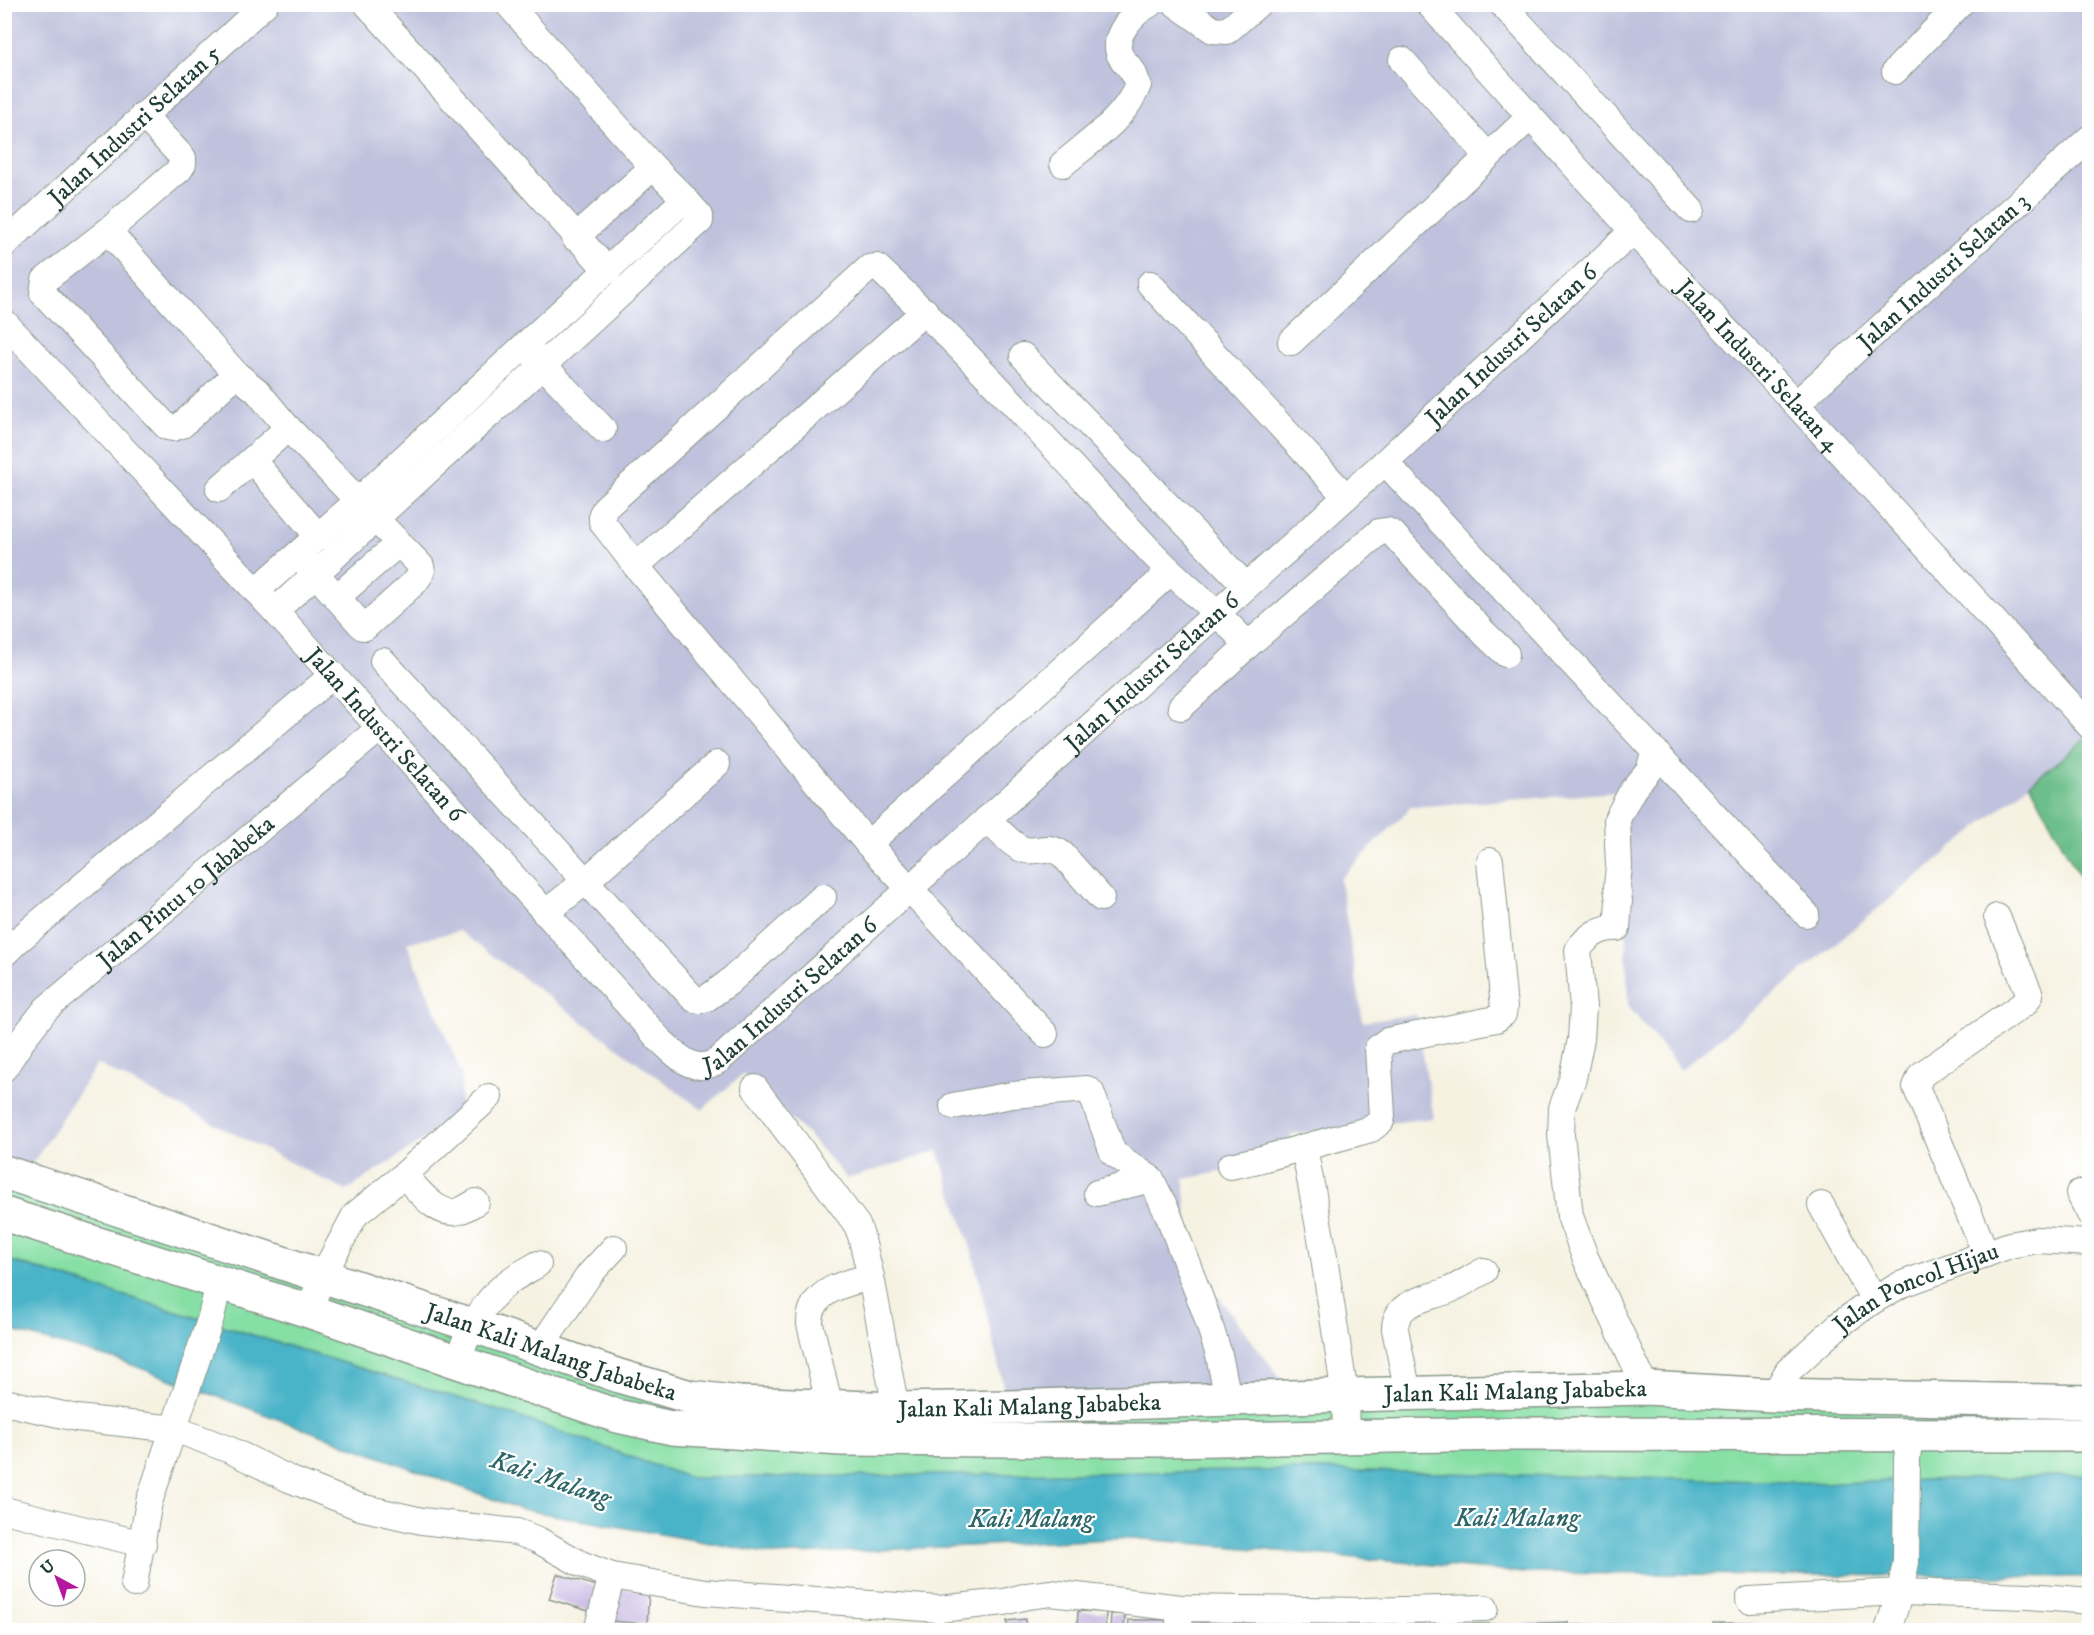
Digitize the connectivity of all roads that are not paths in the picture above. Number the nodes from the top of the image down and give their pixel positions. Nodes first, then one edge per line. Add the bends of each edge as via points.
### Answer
1 (265, 4) edge
2 (367, 4) edge
3 (508, 4) edge
4 (1150, 4) edge
5 (1176, 4) edge
6 (1258, 4) edge
7 (1429, 4) edge
8 (1502, 4) edge
9 (1946, 9) edge
10 (1402, 60) dead end
11 (1895, 71) dead end
12 (143, 115) junction
13 (1530, 117) junction
14 (2087, 146) edge
15 (1488, 156) junction
16 (1063, 164) dead end
17 (653, 167) junction
18 (685, 199) junction
19 (1690, 210) dead end
20 (108, 231) junction
21 (1633, 231) junction
22 (575, 238) junction
23 (4, 245) edge
24 (613, 267) junction
25 (634, 283) junction
26 (1149, 284) dead end
27 (925, 311) junction
28 (4, 322) edge
29 (1291, 342) dead end
30 (525, 345) junction
31 (1023, 356) dead end
32 (544, 364) junction
33 (236, 374) junction
34 (1796, 404) junction
35 (288, 428) junction
36 (603, 429) dead end
37 (252, 460) junction
38 (1385, 462) junction
39 (219, 489) dead end
40 (1346, 497) junction
41 (358, 501) junction
42 (376, 519) junction
43 (319, 537) junction
44 (399, 543) junction
45 (298, 555) junction
46 (636, 566) junction
47 (1170, 572) junction
48 (315, 574) junction
49 (1246, 586) junction
50 (256, 591) junction
51 (337, 597) junction
52 (275, 611) junction
53 (1216, 613) junction
54 (1248, 645) junction
55 (1506, 654) dead end
56 (383, 661) dead end
57 (333, 675) junction
58 (1181, 707) dead end
59 (2090, 726) edge
60 (380, 728) junction
61 (1655, 752) junction
62 (717, 764) dead end
63 (987, 819) junction
64 (868, 844) junction
65 (1490, 861) dead end
66 (586, 881) junction
67 (909, 889) junction
68 (823, 897) dead end
69 (1101, 898) dead end
70 (545, 913) junction
71 (1806, 914) dead end
72 (1997, 917) dead end
73 (4, 954) edge
74 (1045, 1034) dead end
75 (4, 1068) edge
76 (755, 1088) dead end
77 (489, 1097) dead end
78 (953, 1106) dead end
79 (1304, 1147) junction
80 (1230, 1166) dead end
81 (4, 1172) edge
82 (404, 1175) junction
83 (1151, 1179) junction
84 (1097, 1193) dead end
85 (476, 1202) dead end
86 (1821, 1205) dead end
87 (4, 1214) edge
88 (2090, 1243) edge
89 (614, 1248) dead end
90 (1986, 1254) junction
91 (538, 1264) dead end
92 (1484, 1270) dead end
93 (322, 1276) junction
94 (871, 1276) junction
95 (219, 1283) junction
96 (1874, 1300) junction
97 (309, 1311) junction
98 (472, 1325) junction
99 (540, 1348) junction
100 (456, 1362) junction
101 (1646, 1388) junction
102 (1408, 1393) junction
103 (1345, 1395) junction
104 (1774, 1395) junction
105 (1228, 1398) junction
106 (4, 1402) edge
107 (2090, 1402) edge
108 (830, 1407) junction
109 (896, 1409) junction
110 (177, 1422) junction
111 (2090, 1435) edge
112 (1346, 1437) junction
113 (1908, 1447) junction
114 (4, 1510) edge
115 (143, 1544) junction
116 (612, 1576) junction
117 (134, 1584) dead end
118 (1900, 1592) junction
119 (1749, 1600) dead end
120 (2090, 1602) edge
121 (1485, 1608) dead end
122 (1180, 1619) edge
123 (597, 1630) edge
124 (1888, 1630) edge

1 - 12 street, Jalan Industri Selatan 5
2 - 22 street
3 - 17 street
4 - 16 street via 1131,20 1118,40 1119,54 1138,85 1134,95 1105,128
5 - 6 street via 1214,30 1227,31
7 - 13 street, Jalan Industri Selatan 4
8 - 19 street
9 - 11 street
10 - 15 street
12 - 20 street via 183,158 183,164
12 - 23 street, Jalan Industri Selatan 5
13 - 15 street
13 - 21 street, Jalan Industri Selatan 4
14 - 34 street, Jalan Industri Selatan 3
15 - 29 street
17 - 18 street
17 - 22 street
18 - 24 street
18 - 25 street via 700,221
20 - 33 street
20 - 33 street via 45,280 43,292 166,427 182,425
21 - 34 street, Jalan Industri Selatan 4
21 - 38 street, Jalan Industri Selatan 6
22 - 24 street
24 - 25 street
24 - 30 street
25 - 32 street
26 - 40 street
27 - 46 street
27 - 46 street via 877,267 868,268 606,507 602,522
27 - 47 street
28 - 50 street, Jalan Industri Selatan 6
30 - 32 street
30 - 41 street
31 - 49 street
32 - 36 street
32 - 42 street
33 - 35 street via 257,391
34 - 59 street, Jalan Industri Selatan 4
35 - 37 street
35 - 41 street
37 - 39 street
37 - 43 street
38 - 40 street, Jalan Industri Selatan 6
38 - 61 street
40 - 49 street, Jalan Industri Selatan 6
41 - 42 street
41 - 43 street
42 - 44 street
42 - 48 street
43 - 45 street
44 - 51 street
44 - 51 street via 422,572 365,627
45 - 48 street
45 - 50 street
46 - 64 street
47 - 53 street
47 - 64 street
48 - 51 street
48 - 52 street
49 - 53 street, Jalan Industri Selatan 6
50 - 52 street, Jalan Industri Selatan 6
52 - 57 street, Jalan Industri Selatan 6
53 - 54 street
53 - 63 street, Jalan Industri Selatan 6
54 - 55 street via 1379,532 1387,531
54 - 58 street
56 - 66 street
57 - 60 street, Jalan Industri Selatan 6
57 - 73 street
60 - 70 street, Jalan Industri Selatan 6
60 - 75 street, Jalan Pintu 10 Jababeka via 46,1009
61 - 71 street
61 - 101 street via 1649,770 1633,789 1617,819 1617,928 1609,927 1588,937 1578,950 1583,1007 1581,1039 1563,1108 1561,1135 1570,1216
62 - 66 street
63 - 67 street, Jalan Industri Selatan 6
63 - 69 street via 1019,848 1055,849
64 - 67 street
65 - 79 street via 1503,1014 1496,1019 1384,1043 1378,1048 1381,1121 1371,1129
66 - 68 street via 697,1000 707,998 728,983
66 - 70 street
67 - 70 street, Jalan Industri Selatan 6 via 719,1060 702,1067 687,1063 659,1039
67 - 74 street
72 - 90 street via 2030,994 2025,1003 1921,1075 1916,1087
76 - 94 street via 857,1225
77 - 82 street
78 - 83 street via 1012,1095 1089,1090 1115,1155
79 - 80 street
79 - 103 street
81 - 93 main road, Jalan Kali Malang Jababeka
82 - 85 street via 447,1212
82 - 93 street via 355,1215
83 - 84 street
83 - 105 street via 1206,1314
86 - 96 street
87 - 95 main road, Jalan Kali Malang Jababeka
88 - 90 street, Jalan Poncol Hijau via 2037,1240
89 - 99 street via 589,1275
90 - 96 street, Jalan Poncol Hijau via 1900,1285
91 - 98 street via 500,1288
92 - 102 street via 1398,1312 1395,1329
93 - 97 street
93 - 98 main road, Jalan Kali Malang Jababeka
94 - 108 street via 820,1297 811,1312 810,1324
94 - 109 street
95 - 97 main road, Jalan Kali Malang Jababeka
95 - 110 street
96 - 104 street, Jalan Poncol Hijau via 1840,1324 1788,1371
97 - 100 main road, Jalan Kali Malang Jababeka
98 - 99 main road, Jalan Kali Malang Jababeka
98 - 100 street
99 - 108 main road, Jalan Kali Malang Jababeka via 611,1374 690,1396 740,1403
100 - 112 main road, Jalan Kali Malang Jababeka via 617,1416 672,1428 841,1439
101 - 102 main road, Jalan Kali Malang Jababeka
101 - 104 main road, Jalan Kali Malang Jababeka
102 - 103 main road, Jalan Kali Malang Jababeka
103 - 105 main road, Jalan Kali Malang Jababeka
103 - 112 street
104 - 107 main road, Jalan Kali Malang Jababeka
105 - 109 main road, Jalan Kali Malang Jababeka
106 - 110 street via 77,1418
108 - 109 main road, Jalan Kali Malang Jababeka
110 - 115 street via 150,1502
110 - 116 street via 289,1479 360,1508 422,1521 518,1532
111 - 113 main road, Jalan Kali Malang Jababeka
112 - 113 main road, Jalan Kali Malang Jababeka via 1506,1434
113 - 118 street via 1906,1562
114 - 115 street
115 - 117 street
116 - 122 street via 705,1592 939,1610 1052,1593
116 - 123 street
118 - 119 street
118 - 120 street
118 - 124 street
121 - 122 street

